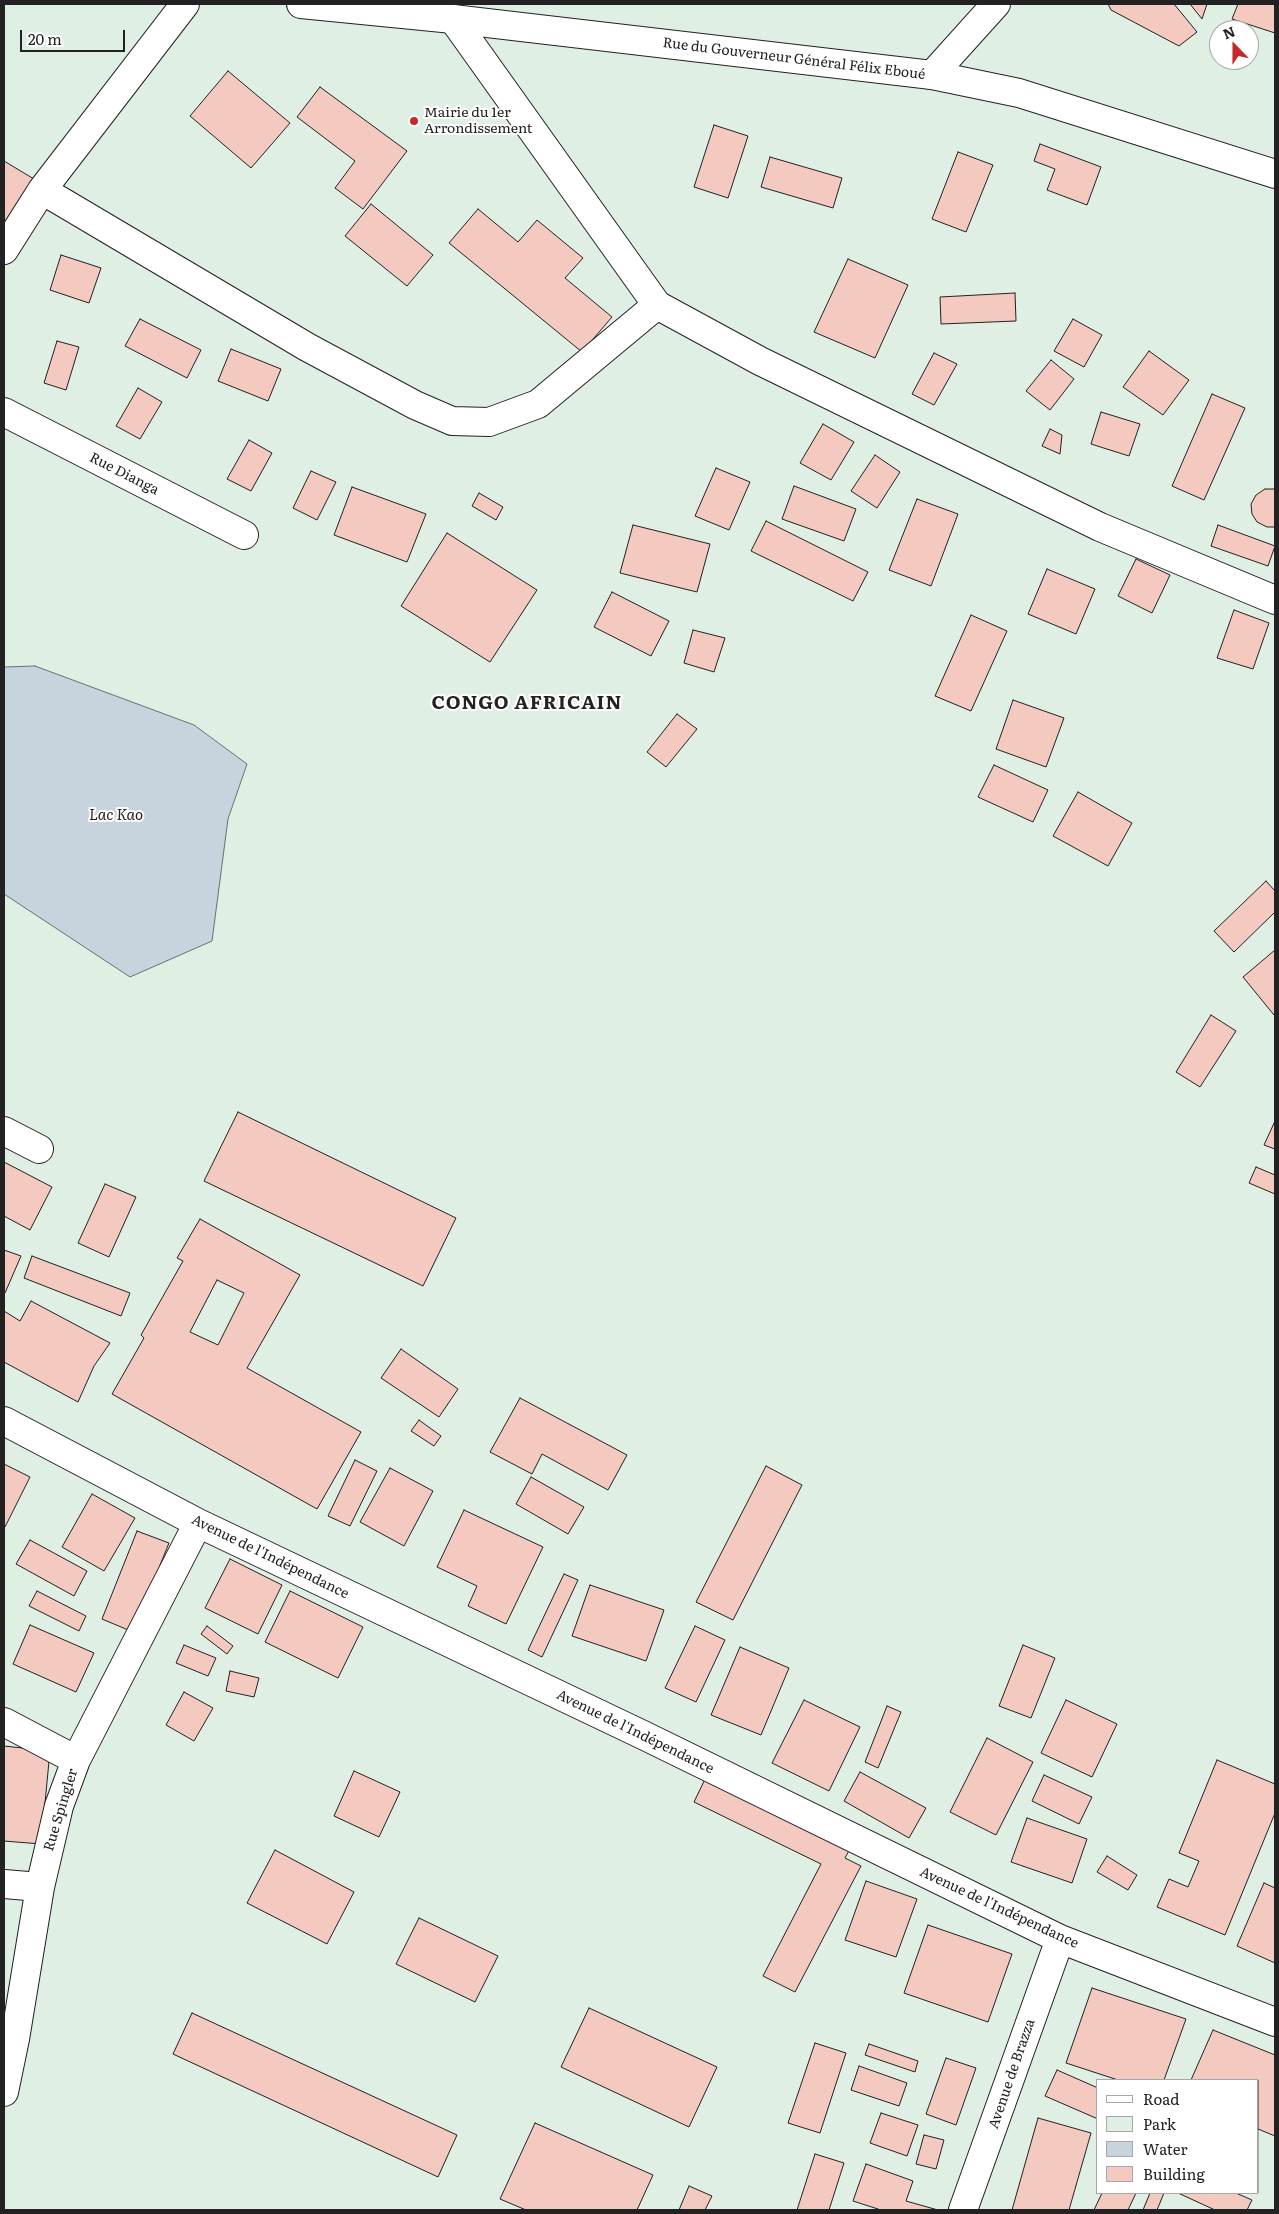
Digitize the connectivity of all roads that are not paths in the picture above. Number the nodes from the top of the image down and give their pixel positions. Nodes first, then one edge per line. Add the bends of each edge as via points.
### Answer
1 (185, 4) edge
2 (301, 4) edge
3 (996, 4) edge
4 (453, 19) junction
5 (932, 75) junction
6 (1275, 174) edge
7 (42, 190) junction
8 (4, 250) edge
9 (657, 305) junction
10 (4, 412) edge
11 (244, 535) dead end
12 (1275, 600) edge
13 (4, 1130) edge
14 (39, 1149) dead end
15 (4, 1421) edge
16 (198, 1523) junction
17 (4, 1722) edge
18 (76, 1760) junction
19 (4, 1884) edge
20 (40, 1887) junction
21 (1060, 1939) junction
22 (1275, 2022) edge
23 (4, 2092) edge
24 (964, 2210) edge

1 - 7 street
2 - 4 street, Rue du Gouverneur Général Félix Eboué
3 - 5 street
4 - 5 street, Rue du Gouverneur Général Félix Eboué
4 - 9 street
5 - 6 street, Rue du Gouverneur Général Félix Eboué via 1019,93
7 - 8 street
7 - 9 street via 307,347 415,405 452,421 489,422 538,404
9 - 12 street via 760,361 1091,522
10 - 11 street, Rue Dianga
13 - 14 street
15 - 16 street, Avenue de l'Indépendance
16 - 18 street, Rue Spingler
16 - 21 street, Avenue de l'Indépendance
17 - 18 street
18 - 20 street, Rue Spingler via 59,1806
19 - 20 street
20 - 23 street, Rue Spingler
21 - 22 street, Avenue de l'Indépendance
21 - 24 street, Avenue de Brazza

